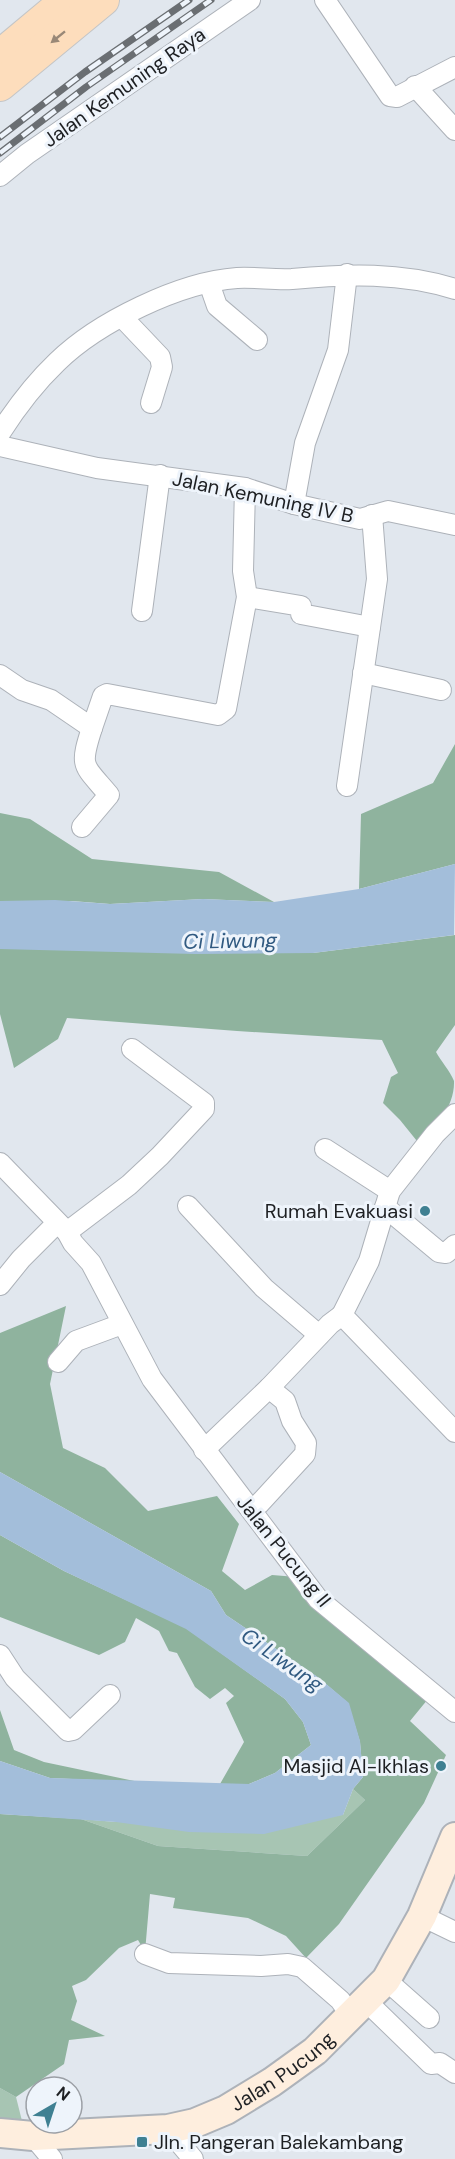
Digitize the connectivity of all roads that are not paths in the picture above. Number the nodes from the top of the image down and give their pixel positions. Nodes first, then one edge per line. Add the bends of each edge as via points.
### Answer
1 (67, 0) edge
2 (103, 0) edge
3 (250, 0) edge
4 (325, 0) edge
5 (0, 56) edge
6 (455, 67) edge
7 (0, 85) edge
8 (415, 86) junction
9 (455, 130) edge
10 (0, 176) edge
11 (347, 274) junction
12 (209, 282) junction
13 (455, 289) edge
14 (122, 317) junction
15 (256, 340) dead end
16 (151, 403) dead end
17 (0, 433) edge
18 (0, 446) edge
19 (160, 475) junction
20 (245, 488) junction
21 (294, 504) junction
22 (372, 515) junction
23 (455, 525) edge
24 (247, 597) junction
25 (142, 611) dead end
26 (370, 627) junction
27 (363, 673) junction
28 (0, 675) edge
29 (441, 690) dead end
30 (92, 728) junction
31 (347, 786) dead end
32 (82, 827) dead end
33 (132, 1049) dead end
34 (455, 1114) edge
35 (325, 1149) dead end
36 (0, 1163) edge
37 (388, 1199) junction
38 (188, 1206) dead end
39 (62, 1228) junction
40 (455, 1245) edge
41 (0, 1285) edge
42 (342, 1315) junction
43 (122, 1324) junction
44 (319, 1335) junction
45 (58, 1362) dead end
46 (269, 1388) junction
47 (453, 1426) edge
48 (204, 1450) junction
49 (259, 1504) dead end
50 (0, 1655) edge
51 (110, 1695) dead end
52 (455, 1712) edge
53 (455, 1837) edge
54 (422, 1916) junction
55 (455, 1932) edge
56 (145, 1954) dead end
57 (386, 1980) junction
58 (358, 2008) junction
59 (429, 2018) dead end
60 (455, 2073) edge
61 (168, 2129) junction
62 (0, 2133) edge
63 (33, 2136) junction
64 (52, 2159) edge
65 (193, 2159) edge

1 - 5 main road
2 -> 7 main road
3 - 10 street, Jalan Kemuning Raya
4 - 8 street via 390,96 397,97
6 - 8 street
8 - 9 street
11 - 12 street
11 - 13 street via 401,277
11 - 21 street via 338,350 305,443
12 - 14 street via 186,288
12 - 15 street via 217,306
14 - 16 street via 160,357 162,367
14 - 17 street via 58,361 29,392
18 - 19 street, Jalan Kemuning IV B via 97,468
19 - 20 street, Jalan Kemuning IV B
19 - 25 street
20 - 21 street, Jalan Kemuning IV B
20 - 24 street via 243,571
21 - 22 street, Jalan Kemuning IV B via 360,519
22 - 23 street, Jalan Kemuning IV B via 398,512
22 - 26 street via 377,579
24 - 26 street via 301,606 301,614
24 - 30 street via 226,709 222,713 107,694
26 - 27 street
27 - 29 street
27 - 31 street
28 - 30 street via 22,690 51,700
30 - 32 street via 85,766 109,795
33 - 39 street via 204,1103 204,1109 129,1185
34 - 37 street via 435,1134
35 - 37 street
36 - 39 street, Jalan Pucung II
37 - 40 street via 439,1252 446,1253
37 - 42 street via 363,1275
38 - 44 street via 264,1288
39 - 41 street via 21,1259
39 - 43 street, Jalan Pucung II via 91,1263
42 - 44 street
42 - 47 street
43 - 45 street via 76,1341
43 - 48 street, Jalan Pucung II via 152,1379
44 - 46 street
46 - 48 street
46 - 49 street via 285,1401 307,1449
48 - 52 street, Jalan Pucung II via 318,1599
50 - 51 street via 15,1678 68,1731
53 - 54 street, Jalan Pucung
54 - 55 street
54 - 57 street, Jalan Pucung
56 - 58 street via 170,1963 302,1967 340,2000
57 - 58 street, Jalan Pucung
57 - 59 street
58 - 60 street via 431,2064 438,2062
58 - 61 street, Jalan Pucung via 315,2051 272,2082 226,2110
61 - 63 street, Jalan Pucung
61 - 65 street
62 - 63 street, Jalan Pucung
63 - 64 street

